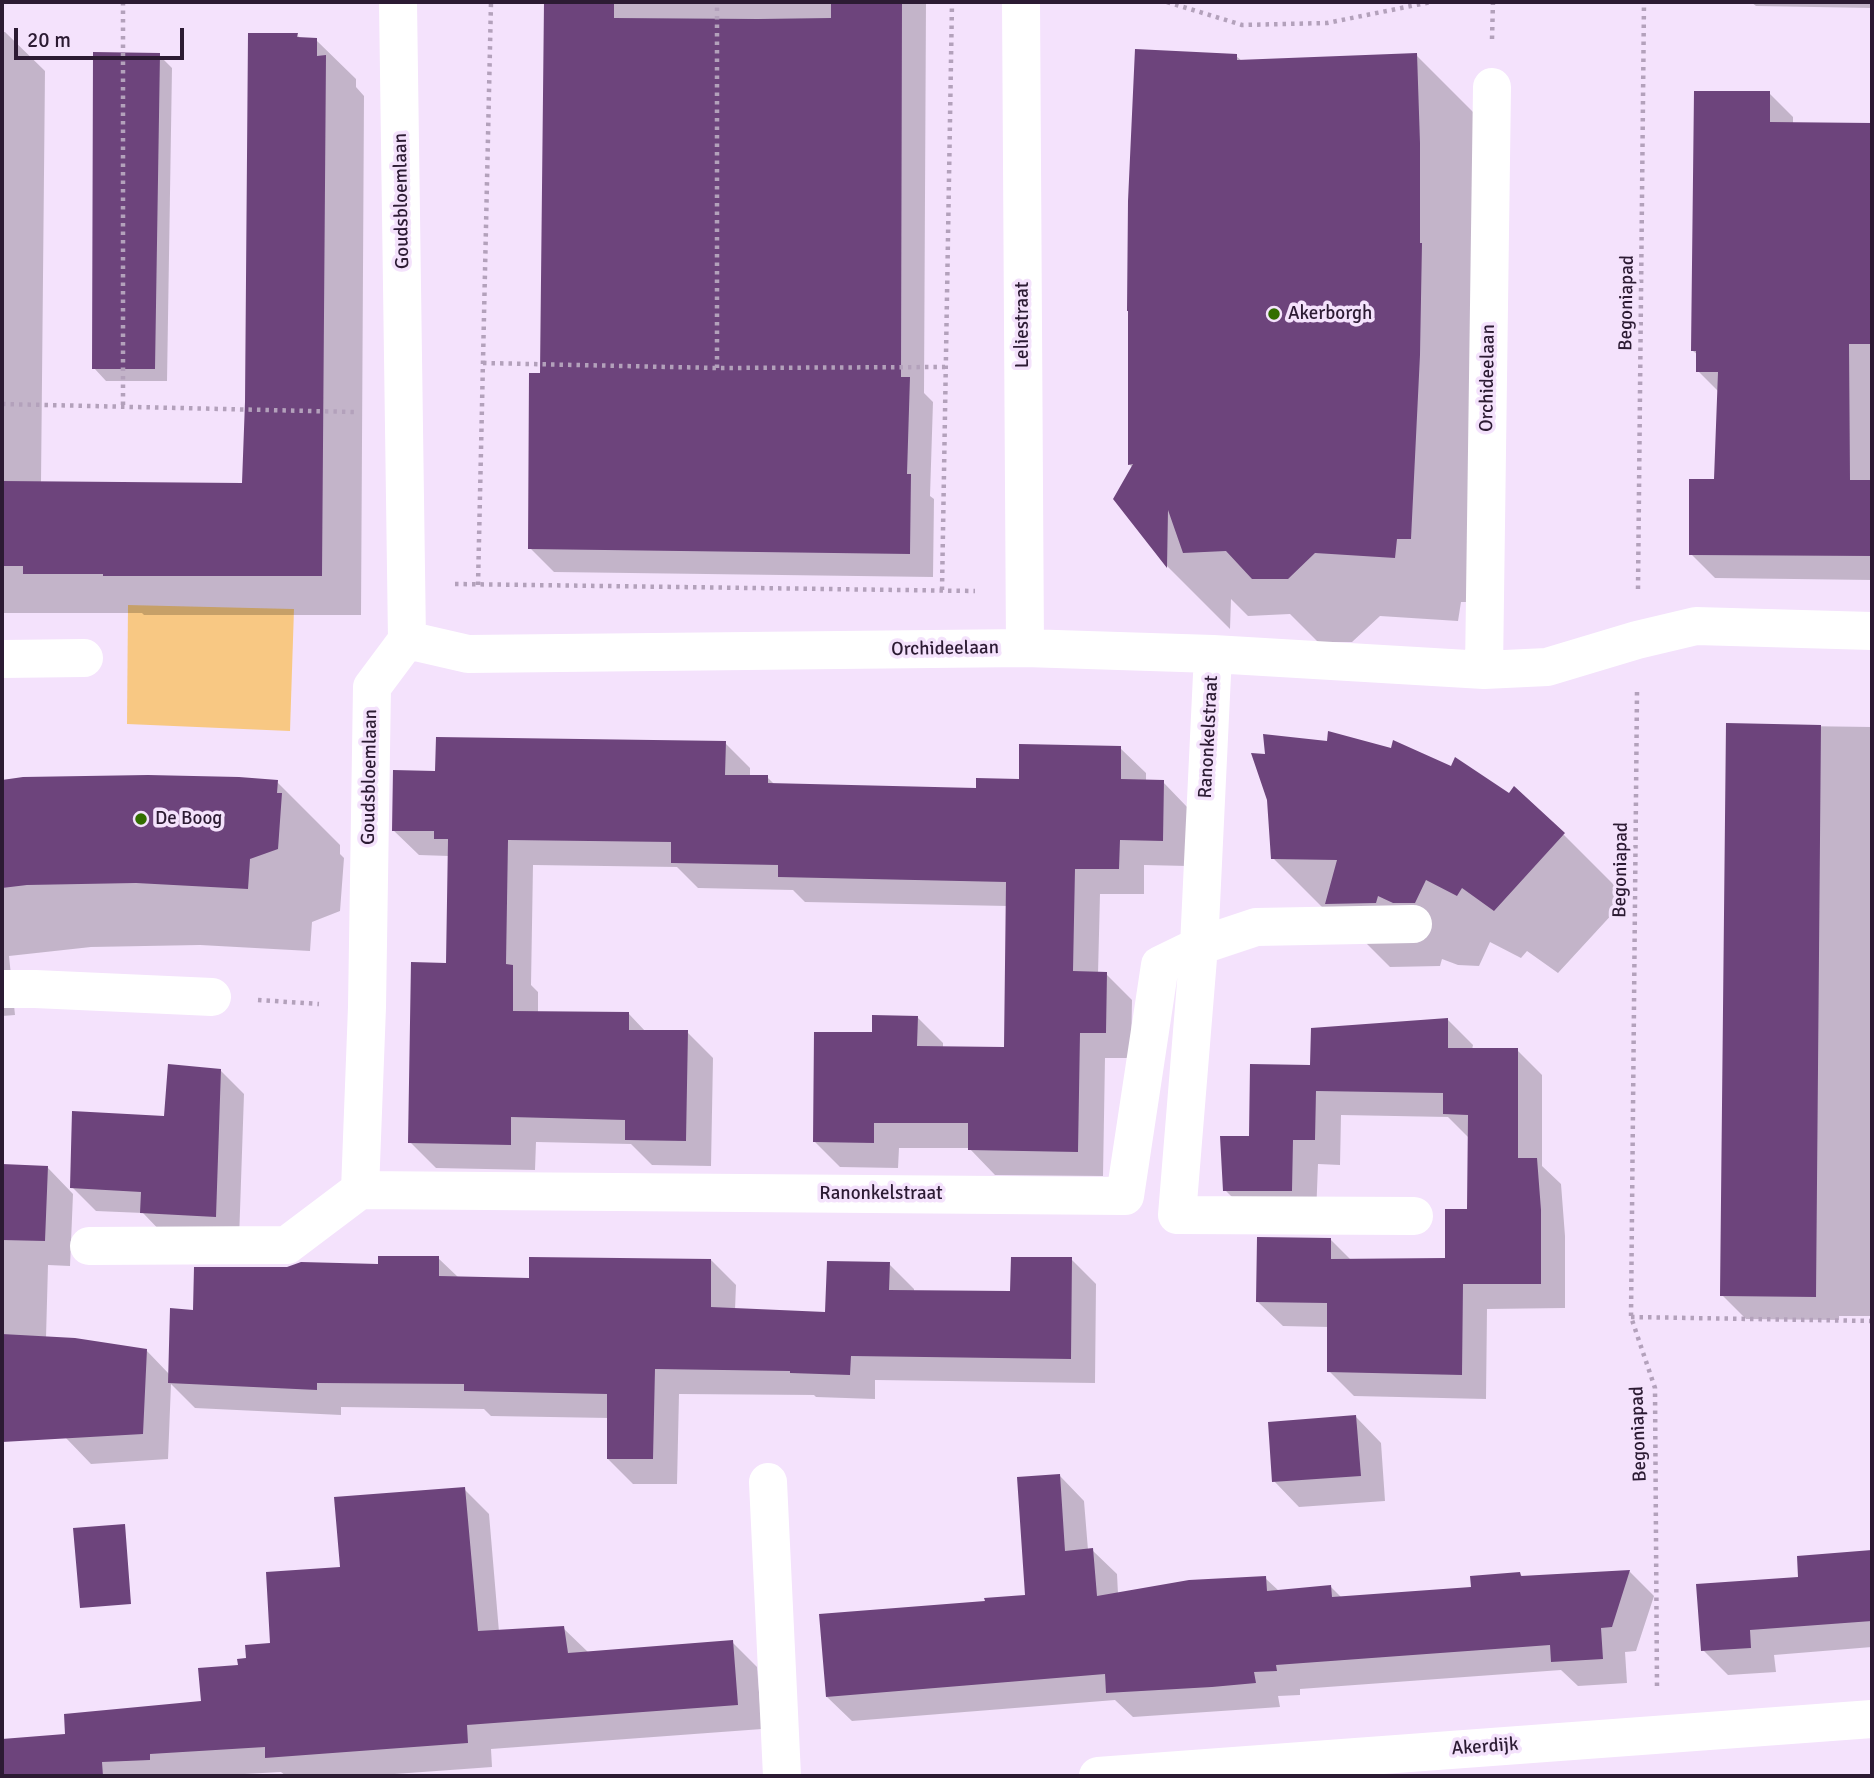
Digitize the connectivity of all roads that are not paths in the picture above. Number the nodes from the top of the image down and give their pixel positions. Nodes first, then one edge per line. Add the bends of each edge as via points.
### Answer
1 (398, 2) edge
2 (1021, 2) edge
3 (1492, 87) dead end
4 (1872, 631) edge
5 (407, 640) junction
6 (1025, 648) junction
7 (1213, 654) junction
8 (84, 658) dead end
9 (2, 659) edge
10 (1484, 670) junction
11 (1413, 925) dead end
12 (1199, 946) junction
13 (2, 989) edge
14 (212, 997) road end
15 (360, 1190) junction
16 (1414, 1216) dead end
17 (89, 1246) dead end
18 (768, 1482) dead end
19 (1872, 1719) edge
20 (782, 1776) edge
21 (1098, 1776) edge

1 - 5 street, Goudsbloemlaan
2 - 6 street, Leliestraat
3 - 10 street, Orchideelaan
4 - 10 street, Orchideelaan via 1696,626 1547,667
5 - 6 street, Orchideelaan via 468,654
5 - 15 street, Goudsbloemlaan via 372,687
6 - 7 street, Orchideelaan
7 - 10 street, Orchideelaan
7 - 12 street, Ranonkelstraat
8 - 9 street
11 - 12 street, Ranonkelstraat via 1256,927
12 - 15 street, Ranonkelstraat via 1160,965 1125,1196
12 - 16 street, Ranonkelstraat via 1177,1215
13 - 14 street
15 - 17 street via 287,1245
18 - 20 street
19 - 21 street, Akerdijk

